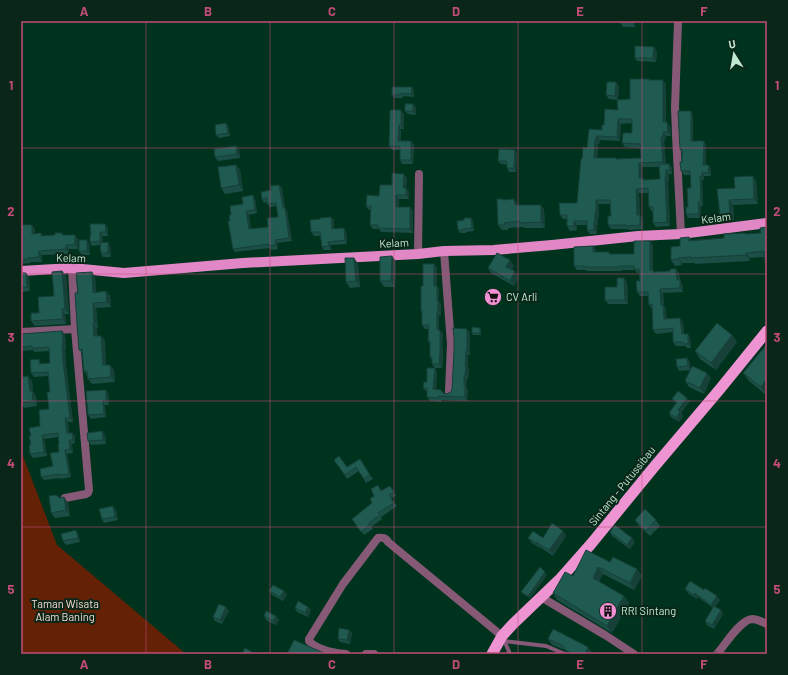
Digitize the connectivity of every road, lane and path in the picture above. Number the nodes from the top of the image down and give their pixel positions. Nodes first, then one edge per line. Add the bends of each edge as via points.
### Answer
1 (678, 21) edge
2 (419, 174) dead end
3 (767, 223) edge
4 (681, 234) junction
5 (444, 251) junction
6 (418, 254) junction
7 (72, 268) junction
8 (21, 271) edge
9 (75, 329) junction
10 (767, 331) edge
11 (21, 332) edge
12 (449, 392) edge
13 (66, 498) edge
14 (541, 597) junction
15 (767, 624) edge
16 (503, 638) junction
17 (346, 654) edge
18 (366, 654) edge
19 (374, 654) edge
20 (492, 654) edge
21 (510, 654) edge
22 (565, 654) edge
23 (634, 654) edge
24 (717, 654) edge

1 - 4 street via 676,114
2 - 6 street
3 - 4 main road, Kelam
4 - 5 main road, Kelam via 494,250
5 - 6 main road, Kelam
5 - 12 street via 451,344
6 - 7 main road, Kelam via 243,262 124,273
7 - 8 main road, Kelam
7 - 9 street
9 - 11 street
9 - 13 street via 89,490 86,494
10 - 14 highway, Sintang - Putussibau via 591,544
14 - 16 highway, Sintang - Putussibau via 513,624
14 - 23 street
15 - 24 street via 753,619 747,620
16 - 17 street via 382,537 378,538 343,584 309,639 313,645 330,652
16 - 20 highway, Sintang - Putussibau
16 - 21 lane
16 - 22 lane via 546,646
18 - 19 street

